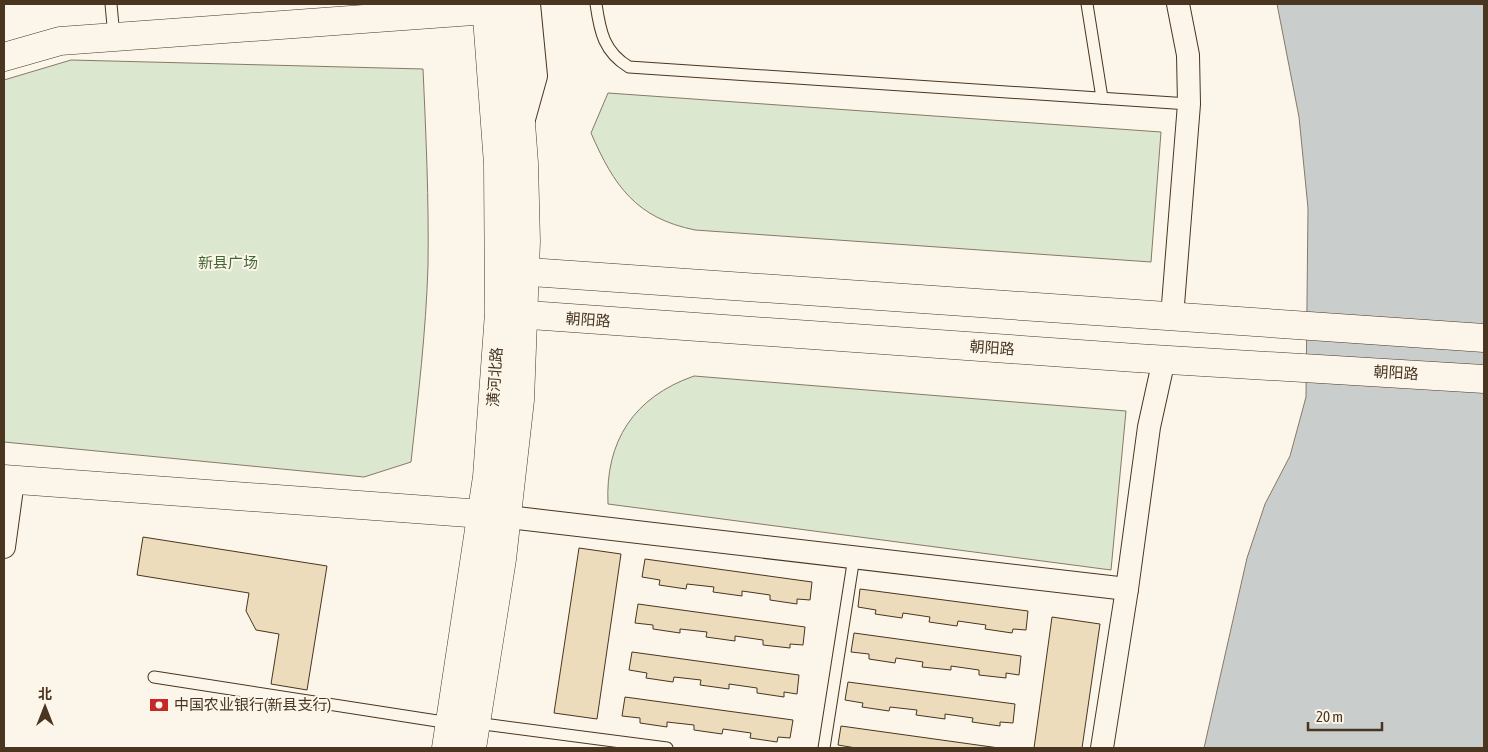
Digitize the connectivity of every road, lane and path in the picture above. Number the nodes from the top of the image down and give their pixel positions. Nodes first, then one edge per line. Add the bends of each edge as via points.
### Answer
1 (111, 4) edge
2 (529, 4) edge
3 (596, 4) edge
4 (1087, 4) edge
5 (1178, 4) edge
6 (495, 6) edge
7 (114, 37) junction
8 (4, 57) edge
9 (1102, 98) junction
10 (1189, 104) junction
11 (522, 127) junction
12 (513, 271) junction
13 (512, 314) junction
14 (1172, 317) junction
15 (1484, 338) edge
16 (1164, 360) junction
17 (1484, 379) edge
18 (8, 480) edge
19 (495, 516) junction
20 (4, 547) edge
21 (854, 557) junction
22 (1127, 589) junction
23 (154, 677) dead end
24 (461, 736) edge
25 (667, 748) edge
26 (824, 748) edge
27 (1102, 748) edge

1 - 7 lane
2 - 11 street via 536,76
3 - 9 lane via 604,42 619,61 630,67
4 - 9 lane
5 - 10 street via 1188,55
6 - 7 main road
6 - 11 main road, 潢河北路
6 - 12 main road, 潢河北路 via 498,164
7 - 8 main road via 60,42
9 - 10 lane
10 - 14 street
11 - 12 main road, 潢河北路
12 - 13 main road, 潢河北路
12 - 14 main road
13 - 16 main road, 朝阳路
13 - 19 main road, 潢河北路 via 494,398
14 - 15 main road
16 - 17 main road, 朝阳路
16 - 22 street via 1149,428
18 - 19 main road
18 - 20 street
19 - 21 street
19 - 24 main road, 潢河北路
21 - 22 street
21 - 26 lane
22 - 27 street
23 - 24 lane
24 - 25 lane

